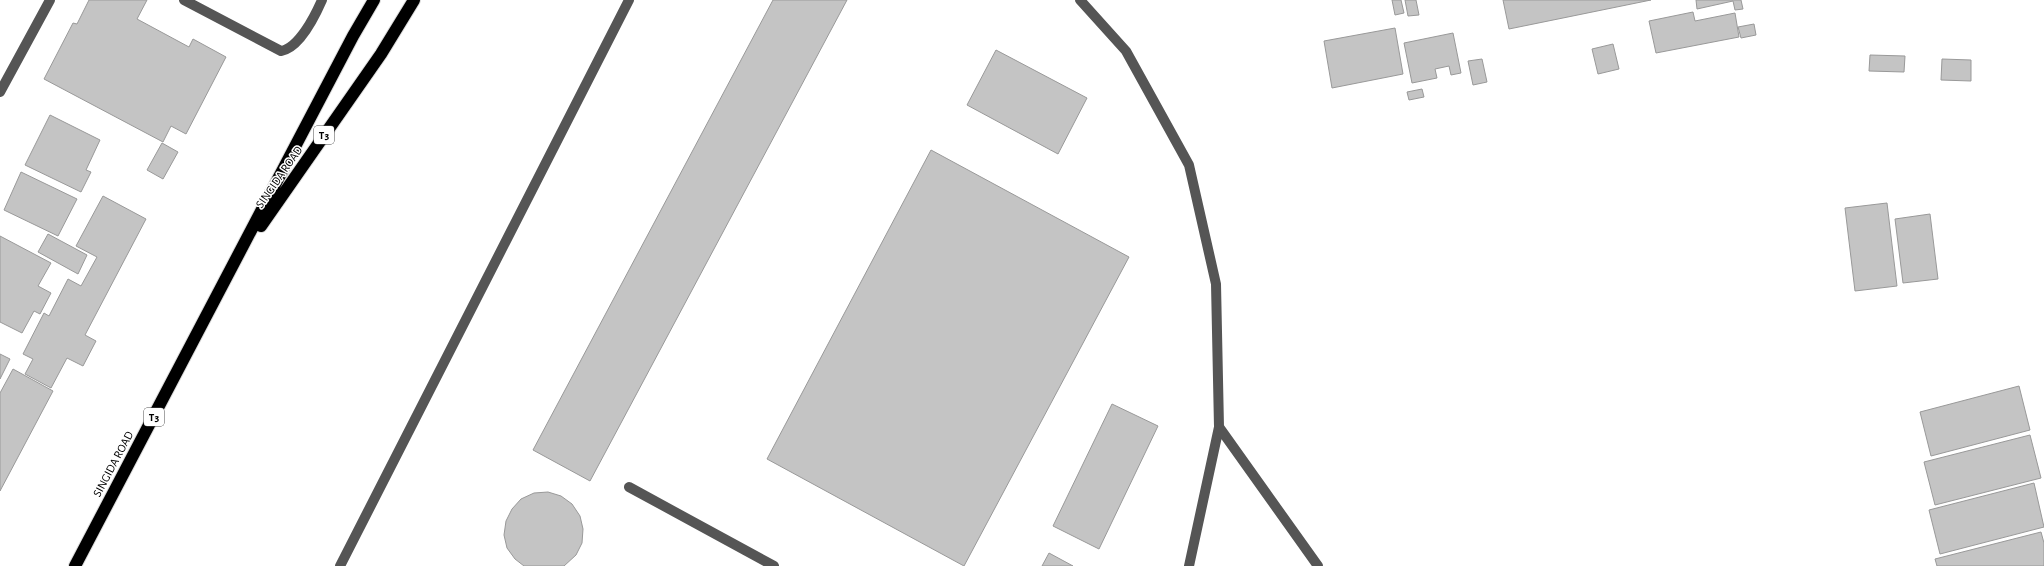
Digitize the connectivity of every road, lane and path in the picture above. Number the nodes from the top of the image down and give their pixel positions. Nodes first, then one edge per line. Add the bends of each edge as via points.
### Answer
1 (50, 0) edge
2 (184, 0) edge
3 (322, 0) edge
4 (374, 0) edge
5 (414, 0) edge
6 (629, 0) edge
7 (1080, 0) edge
8 (0, 92) edge
9 (232, 268) junction
10 (1219, 427) junction
11 (629, 487) dead end
12 (75, 566) edge
13 (340, 566) edge
14 (774, 566) edge
15 (1189, 566) edge
16 (1318, 566) edge

1 - 8 street
2 - 3 street via 281,51 293,46 315,17
4 - 9 highway, SINGIDA ROAD / T3
5 - 9 highway, SINGIDA ROAD / T3 via 381,54
6 - 13 street
7 - 10 street via 1126,51 1189,165 1216,284
9 - 12 highway, SINGIDA ROAD / T3
10 - 15 street
10 - 16 street
11 - 14 street

